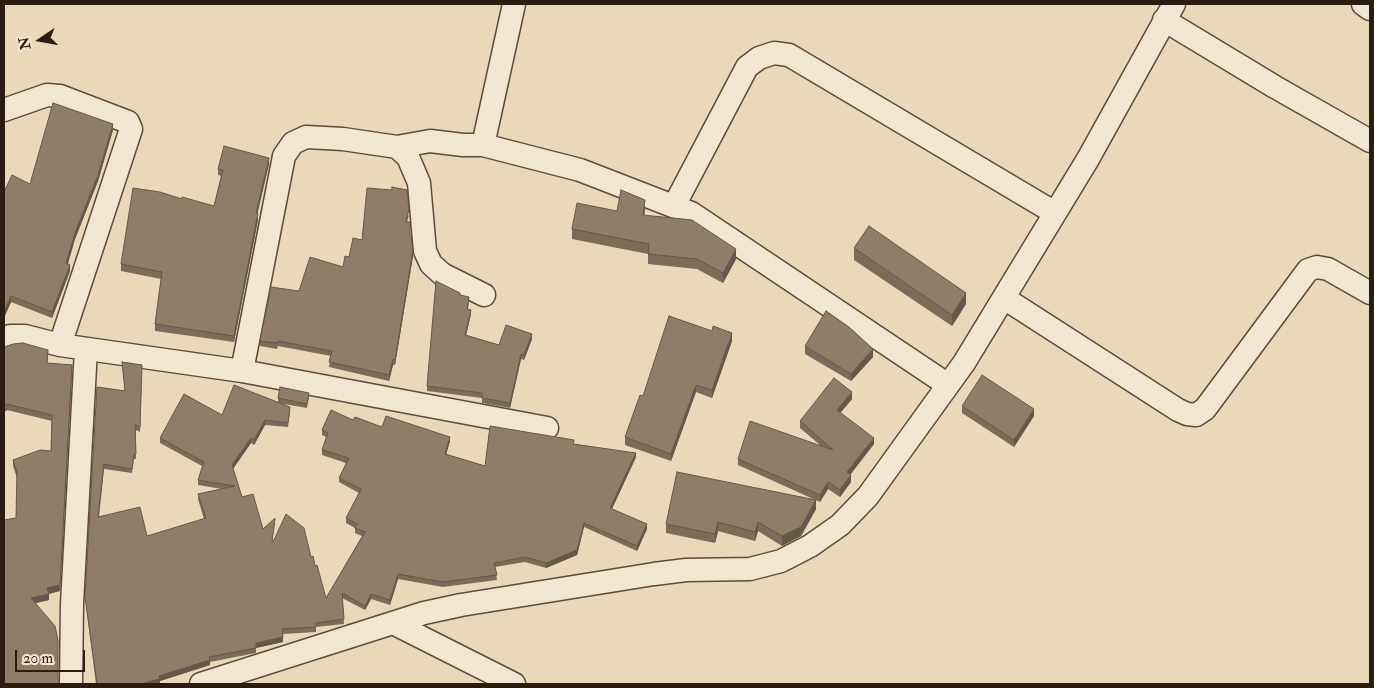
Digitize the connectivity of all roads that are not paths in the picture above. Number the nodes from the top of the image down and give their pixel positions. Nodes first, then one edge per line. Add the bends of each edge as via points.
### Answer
1 (514, 4) edge
2 (1362, 4) edge
3 (1370, 10) edge
4 (1169, 12) edge
5 (4, 110) edge
6 (1370, 141) edge
7 (483, 145) junction
8 (397, 147) junction
9 (674, 206) junction
10 (1055, 213) junction
11 (1370, 293) edge
12 (484, 295) dead end
13 (1004, 298) junction
14 (4, 340) edge
15 (60, 346) junction
16 (86, 349) junction
17 (242, 371) junction
18 (948, 385) junction
19 (547, 428) dead end
20 (394, 623) junction
21 (72, 684) edge
22 (201, 684) edge
23 (514, 684) edge

1 - 7 street
2 - 3 street
4 - 6 street via 1275,87
4 - 10 street
5 - 15 street via 47,95 60,96 128,122 131,130
7 - 8 street via 430,141
7 - 9 street via 580,170
8 - 12 street via 408,158 419,183 425,251 431,264 442,274
8 - 17 street via 306,137 288,149
9 - 10 street via 747,67 774,52 789,55
9 - 18 street via 691,213
10 - 13 street
11 - 13 street via 1328,269 1317,267 1308,270 1205,409 1196,415 1178,410
13 - 18 street
14 - 15 street via 10,336 26,336
15 - 16 street
16 - 17 street
16 - 21 street via 72,604
17 - 19 street
18 - 20 street via 868,496 840,525 781,561 750,568 654,574 461,605
20 - 22 street
20 - 23 street

